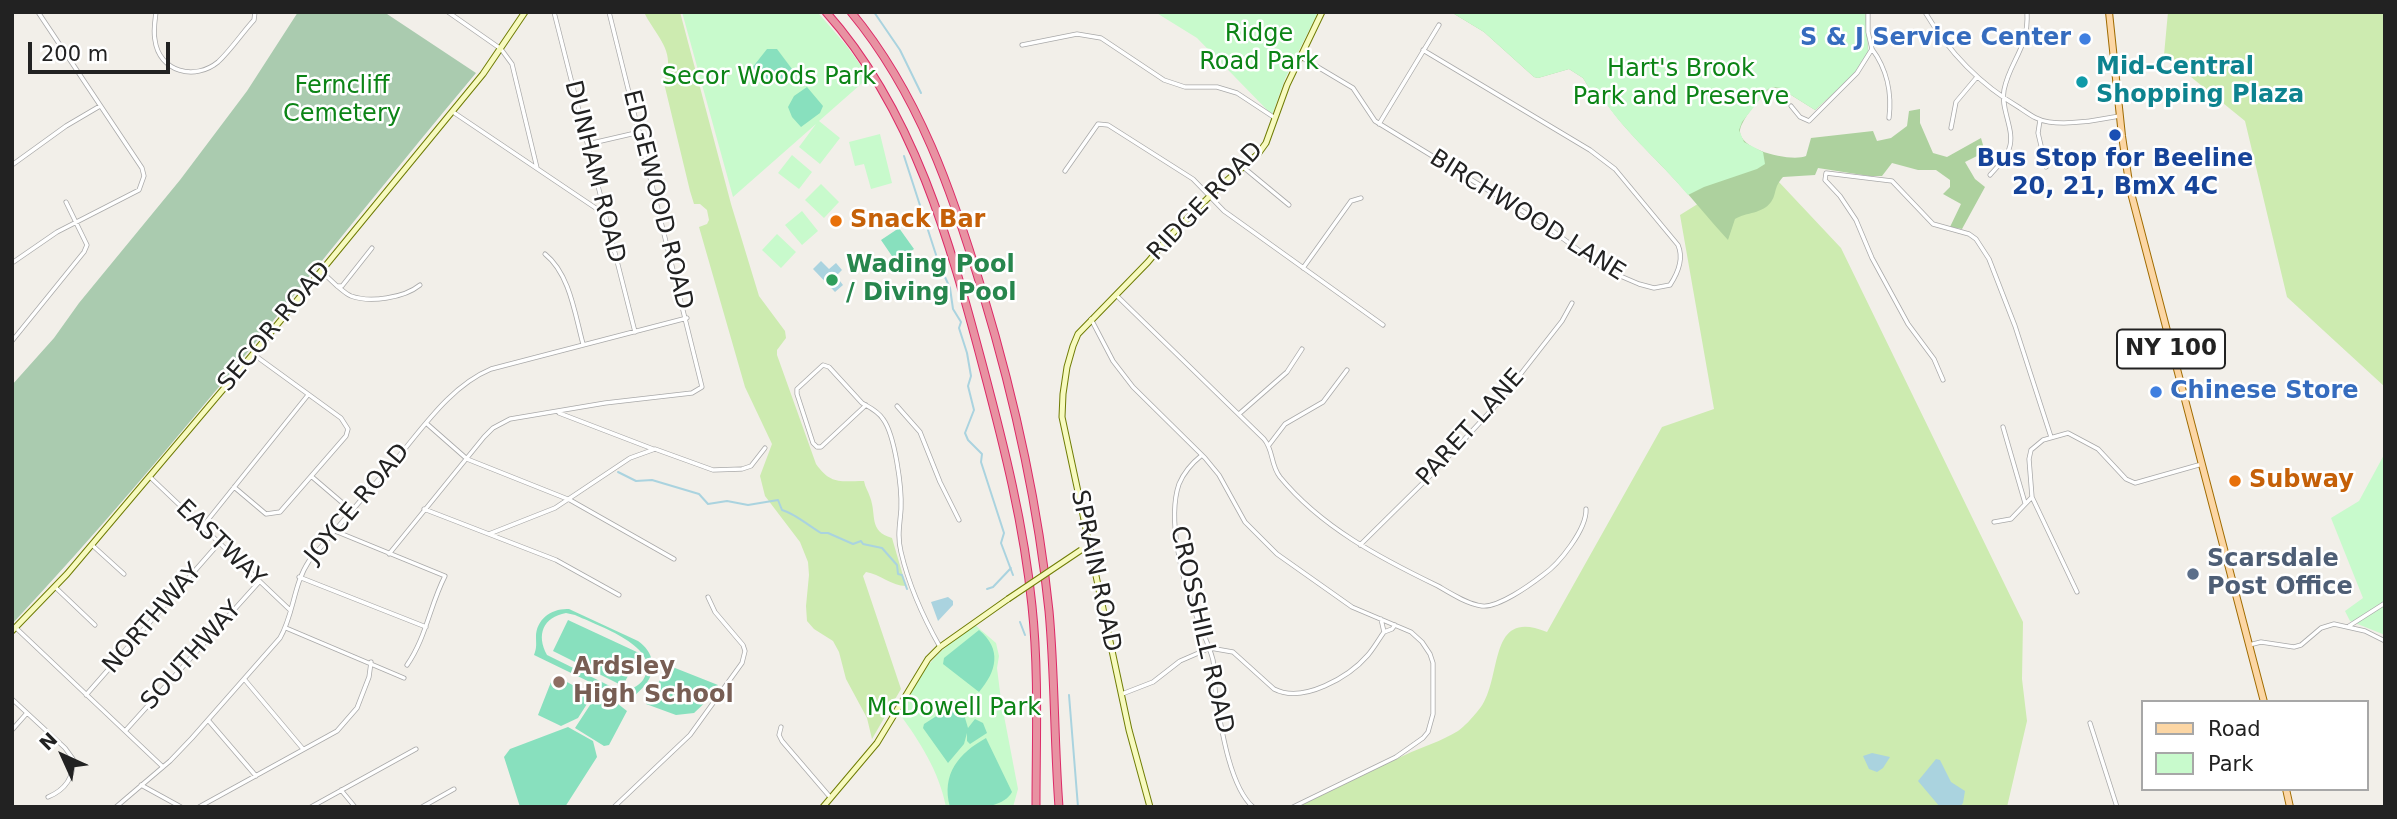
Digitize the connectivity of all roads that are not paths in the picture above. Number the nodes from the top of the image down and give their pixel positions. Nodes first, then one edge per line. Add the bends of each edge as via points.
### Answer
1 (38, 12) edge
2 (156, 12) edge
3 (255, 12) edge
4 (525, 12) edge
5 (554, 12) edge
6 (609, 12) edge
7 (826, 12) edge
8 (851, 12) edge
9 (1322, 12) edge
10 (1868, 12) edge
11 (1925, 12) edge
12 (2026, 12) edge
13 (2109, 12) edge
14 (450, 13) edge
15 (1438, 25) dead end
16 (1022, 45) dead end
17 (501, 49) junction
18 (1872, 49) junction
19 (1423, 50) junction
20 (1301, 57) junction
21 (1977, 77) junction
22 (2004, 100) junction
23 (100, 106) junction
24 (1791, 106) dead end
25 (452, 111) junction
26 (2119, 116) junction
27 (1275, 118) junction
28 (1889, 118) dead end
29 (2040, 120) junction
30 (1379, 124) junction
31 (1951, 128) dead end
32 (640, 132) junction
33 (587, 144) junction
34 (12, 165) edge
35 (1242, 167) junction
36 (2046, 167) dead end
37 (537, 168) junction
38 (1065, 171) dead end
39 (1990, 174) dead end
40 (1210, 196) junction
41 (1361, 198) dead end
42 (66, 202) dead end
43 (1289, 205) dead end
44 (605, 215) junction
45 (76, 222) junction
46 (372, 248) dead end
47 (545, 254) dead end
48 (12, 263) edge
49 (1303, 268) junction
50 (321, 271) junction
51 (420, 285) dead end
52 (337, 286) junction
53 (1115, 295) junction
54 (1572, 303) dead end
55 (687, 318) junction
56 (1091, 319) junction
57 (1383, 325) dead end
58 (635, 332) junction
59 (1078, 334) joint
60 (12, 341) edge
61 (583, 344) junction
62 (1302, 349) dead end
63 (253, 354) junction
64 (1347, 370) dead end
65 (1943, 380) dead end
66 (308, 395) junction
67 (868, 406) junction
68 (897, 406) dead end
69 (556, 412) junction
70 (1239, 414) junction
71 (426, 423) junction
72 (2003, 427) dead end
73 (2051, 437) junction
74 (1269, 445) junction
75 (765, 449) dead end
76 (655, 450) junction
77 (1202, 455) junction
78 (467, 459) junction
79 (2202, 464) junction
80 (311, 476) junction
81 (150, 477) junction
82 (234, 487) junction
83 (2032, 497) junction
84 (570, 500) junction
85 (2025, 503) junction
86 (424, 509) junction
87 (1586, 509) dead end
88 (352, 511) junction
89 (960, 520) dead end
90 (1994, 522) dead end
91 (204, 526) junction
92 (335, 531) junction
93 (489, 534) junction
94 (220, 542) junction
95 (1090, 544) junction
96 (92, 545) junction
97 (1360, 545) junction
98 (388, 554) junction
99 (674, 559) dead end
100 (124, 574) dead end
101 (299, 577) junction
102 (259, 582) junction
103 (55, 587) junction
104 (2077, 593) dead end
105 (619, 595) dead end
106 (708, 597) dead end
107 (2385, 603) edge
108 (290, 610) junction
109 (1381, 619) junction
110 (95, 625) dead end
111 (1395, 625) junction
112 (2349, 626) junction
113 (426, 627) junction
114 (286, 628) junction
115 (14, 630) edge
116 (1384, 632) junction
117 (2385, 640) edge
118 (2249, 645) junction
119 (940, 647) junction
120 (1210, 648) junction
121 (371, 662) junction
122 (407, 665) dead end
123 (404, 678) dead end
124 (245, 680) junction
125 (1122, 694) junction
126 (86, 695) junction
127 (12, 699) edge
128 (2263, 700) edge
129 (27, 713) junction
130 (208, 720) junction
131 (2090, 723) dead end
132 (781, 727) dead end
133 (12, 730) edge
134 (126, 730) junction
135 (303, 749) junction
136 (416, 749) dead end
137 (163, 767) junction
138 (256, 776) junction
139 (141, 785) junction
140 (454, 789) dead end
141 (341, 790) junction
142 (48, 797) dead end
143 (830, 797) junction
144 (433, 800) junction
145 (116, 807) edge
146 (181, 807) edge
147 (200, 807) edge
148 (311, 807) edge
149 (355, 807) edge
150 (422, 807) edge
151 (438, 807) edge
152 (614, 807) edge
153 (822, 807) edge
154 (1036, 807) edge
155 (1059, 807) edge
156 (1150, 807) edge
157 (1253, 807) edge
158 (1293, 807) edge
159 (2117, 807) edge

1 - 23 street
2 - 3 street via 158,48 169,65 191,73 219,61 254,20
4 - 17 street, SECOR ROAD
5 - 33 street, DUNHAM ROAD
6 - 32 street, EDGEWOOD ROAD
7 - 154 highway via 871,70 908,139 945,236 988,385 1016,503 1031,597
8 - 155 highway via 890,65 930,143 963,231 1000,355 1045,574
9 - 20 street, RIDGE ROAD
10 - 18 street
11 - 21 street
12 - 22 street via 2025,41
13 - 26 main road, NY 100
14 - 17 street
15 - 19 street
16 - 27 street via 1065,35 1093,36 1164,80 1237,93
17 - 25 street, SECOR ROAD
17 - 37 street via 512,64
18 - 24 street via 1857,73 1809,121
18 - 28 street via 1886,75
19 - 30 street
19 - 30 street, BIRCHWOOD LANE via 1615,169 1678,245 1677,274 1670,285 1654,288 1615,275 1542,223
20 - 27 street, RIDGE ROAD
20 - 30 street, BIRCHWOOD LANE via 1353,88
21 - 22 street
21 - 31 street via 1956,102
22 - 29 street
22 - 39 street via 2011,145
23 - 34 street
23 - 45 street via 142,168 143,184
25 - 37 street
25 - 50 street, SECOR ROAD
26 - 29 street via 2074,122
26 - 79 main road, NY 100 via 2130,189
27 - 35 street, RIDGE ROAD via 1266,143
29 - 36 street via 2038,133
32 - 33 street
32 - 55 street, EDGEWOOD ROAD
33 - 44 street, DUNHAM ROAD
35 - 40 street, RIDGE ROAD
35 - 43 street
37 - 44 street
38 - 40 street via 1098,124 1104,124 1193,180
40 - 49 street
40 - 53 street, RIDGE ROAD
41 - 49 street via 1351,201
42 - 45 street
44 - 58 street, DUNHAM ROAD
45 - 48 street
45 - 60 street via 87,245 84,252
46 - 52 street via 342,286
47 - 61 street via 562,275
49 - 57 street
50 - 52 street
50 - 63 street, SECOR ROAD
51 - 52 street via 384,300 350,296
53 - 56 street, RIDGE ROAD
53 - 70 street
54 - 97 street, PARET LANE via 1482,421
55 - 58 street, JOYCE ROAD
55 - 69 street, EDGEWOOD ROAD via 702,388
56 - 59 street, RIDGE ROAD
56 - 77 street via 1133,387
58 - 61 street, JOYCE ROAD
59 - 95 street, SPRAIN ROAD via 1067,367 1062,417
61 - 71 street, JOYCE ROAD via 477,375
62 - 70 street via 1287,372
63 - 66 street
63 - 81 street, SECOR ROAD
64 - 74 street via 1324,402 1286,424
65 - 73 street via 1872,258 1856,220 1824,174 1892,181 1933,224 1976,239 1991,263 2015,326
66 - 80 street via 347,426 346,436
66 - 82 street
67 - 67 street via 823,365 797,389 817,447
67 - 119 street via 885,420 890,434 901,502 897,535 901,554 922,614
68 - 89 street via 920,432
69 - 76 street
69 - 78 street via 501,423
70 - 74 street
71 - 78 street
71 - 88 street, JOYCE ROAD
72 - 85 street
73 - 79 street via 2068,433 2098,449 2132,482
73 - 83 street via 2030,453
74 - 97 street via 1271,463 1283,480
75 - 76 street via 751,466 727,470 713,470
76 - 84 street via 630,457
77 - 109 street via 1219,475 1245,522 1276,554 1352,607
77 - 120 street, CROSSHILL ROAD via 1180,481 1175,525 1189,593
78 - 84 street
78 - 86 street
79 - 118 main road, NY 100
80 - 82 street via 276,514 266,513
80 - 88 street
81 - 91 street, EASTWAY
81 - 96 street, SECOR ROAD
82 - 91 street
83 - 85 street
83 - 104 street
84 - 93 street
84 - 99 street
85 - 90 street via 2011,519
86 - 93 street
86 - 98 street
87 - 97 street via 1581,527 1556,565 1489,605 1462,598
88 - 92 street, JOYCE ROAD
91 - 94 street, EASTWAY
92 - 98 street
92 - 101 street, JOYCE ROAD
93 - 105 street via 556,560
94 - 102 street, EASTWAY
94 - 126 street, NORTHWAY
95 - 119 street, bridge
95 - 125 street, SPRAIN ROAD
96 - 100 street
96 - 103 street, SECOR ROAD
98 - 113 street via 445,576
101 - 108 street, JOYCE ROAD
101 - 113 street
102 - 108 street, EASTWAY
102 - 134 street, SOUTHWAY
103 - 110 street
103 - 115 street, SECOR ROAD
106 - 152 street via 743,646 742,663 690,735
107 - 112 street
108 - 114 street, JOYCE ROAD
109 - 111 street
109 - 116 street
111 - 116 street
111 - 158 street via 1417,636 1433,663 1433,714 1428,732 1396,757
112 - 117 street
112 - 118 street via 2321,628 2294,647 2261,642
113 - 122 street
114 - 121 street
114 - 124 street, JOYCE ROAD
115 - 126 street
116 - 120 street via 1356,667 1293,695 1274,689 1233,652
118 - 128 main road, NY 100
119 - 143 street via 921,668 877,743
120 - 125 street via 1180,661 1153,682
120 - 157 street, CROSSHILL ROAD via 1224,738 1242,796
121 - 123 street
121 - 135 street via 364,692 347,721
124 - 130 street, JOYCE ROAD
124 - 135 street
125 - 156 street, SPRAIN ROAD
126 - 134 street
127 - 129 street
129 - 133 street
129 - 142 street via 73,759 68,783
130 - 137 street, JOYCE ROAD
130 - 138 street
131 - 159 street
132 - 143 street via 782,741
134 - 137 street
135 - 138 street
136 - 141 street
137 - 139 street, JOYCE ROAD
138 - 147 street
139 - 145 street, JOYCE ROAD
139 - 146 street
140 - 144 street
141 - 148 street
141 - 149 street
143 - 153 street
144 - 150 street
144 - 151 street

